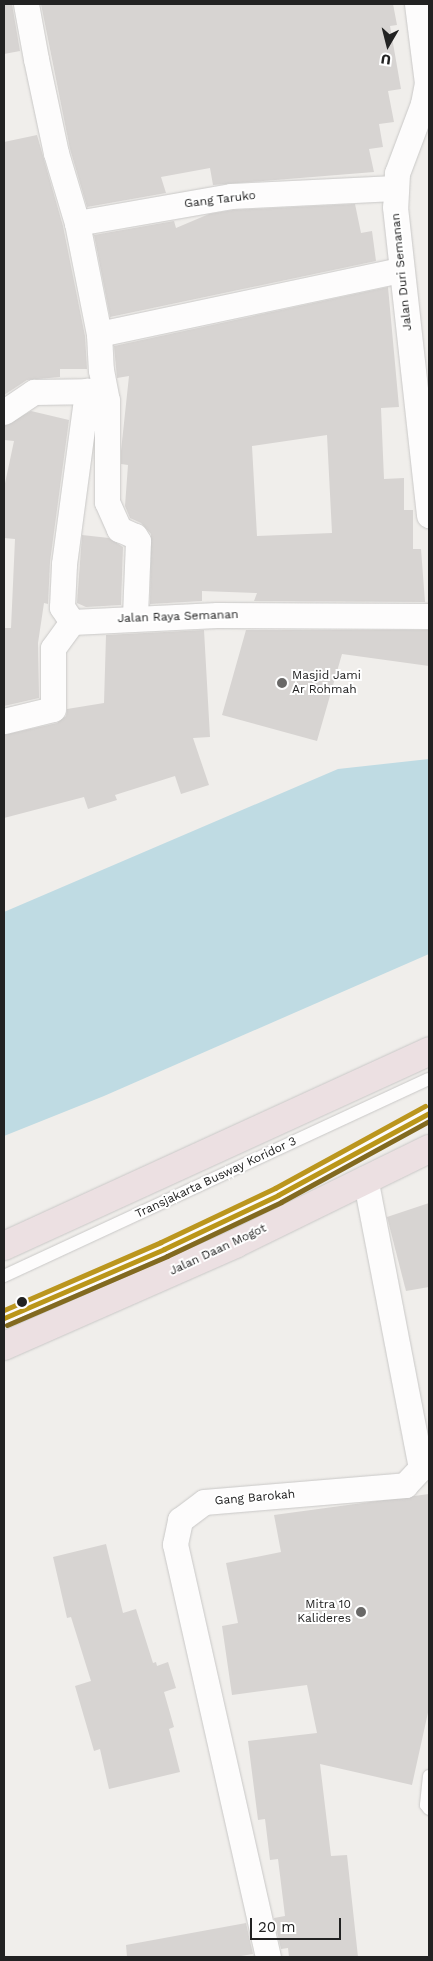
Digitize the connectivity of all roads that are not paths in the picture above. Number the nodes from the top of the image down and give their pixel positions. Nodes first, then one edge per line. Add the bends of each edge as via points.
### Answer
1 (26, 4) edge
2 (417, 4) edge
3 (395, 188) junction
4 (76, 223) junction
5 (401, 270) junction
6 (99, 334) junction
7 (96, 390) junction
8 (4, 412) edge
9 (429, 515) edge
10 (429, 616) edge
11 (135, 617) junction
12 (72, 622) junction
13 (4, 721) edge
14 (429, 1051) edge
15 (429, 1079) edge
16 (429, 1113) edge
17 (429, 1149) edge
18 (365, 1178) junction
19 (4, 1246) edge
20 (4, 1276) edge
21 (4, 1318) edge
22 (4, 1346) edge
23 (429, 1776) edge
24 (429, 1809) edge
25 (268, 1957) edge

1 - 4 street via 56,153
2 - 3 street, Jalan Duri Semanan via 427,83
3 - 4 street, Gang Taruko via 231,196
3 - 5 street, Jalan Duri Semanan
4 - 6 street
5 - 6 street
5 - 9 street, Jalan Duri Semanan
6 - 7 street
7 - 8 street via 34,392
7 - 11 street via 111,518 119,529 135,536 138,541
7 - 12 street via 64,564 62,607
10 - 11 street, Jalan Raya Semanan
11 - 12 street, Jalan Raya Semanan
12 - 13 street via 53,648 53,709
14 - 19 highway
15 - 20 lane, Transjakarta Busway Koridor 3
16 - 21 lane via 278,1195 164,1249
17 - 18 highway, Jalan Daan Mogot
18 - 22 highway, Jalan Daan Mogot via 235,1244
18 - 25 street, Gang Barokah via 421,1468 405,1484 204,1502 180,1520 175,1544
23 - 24 lane via 426,1805

